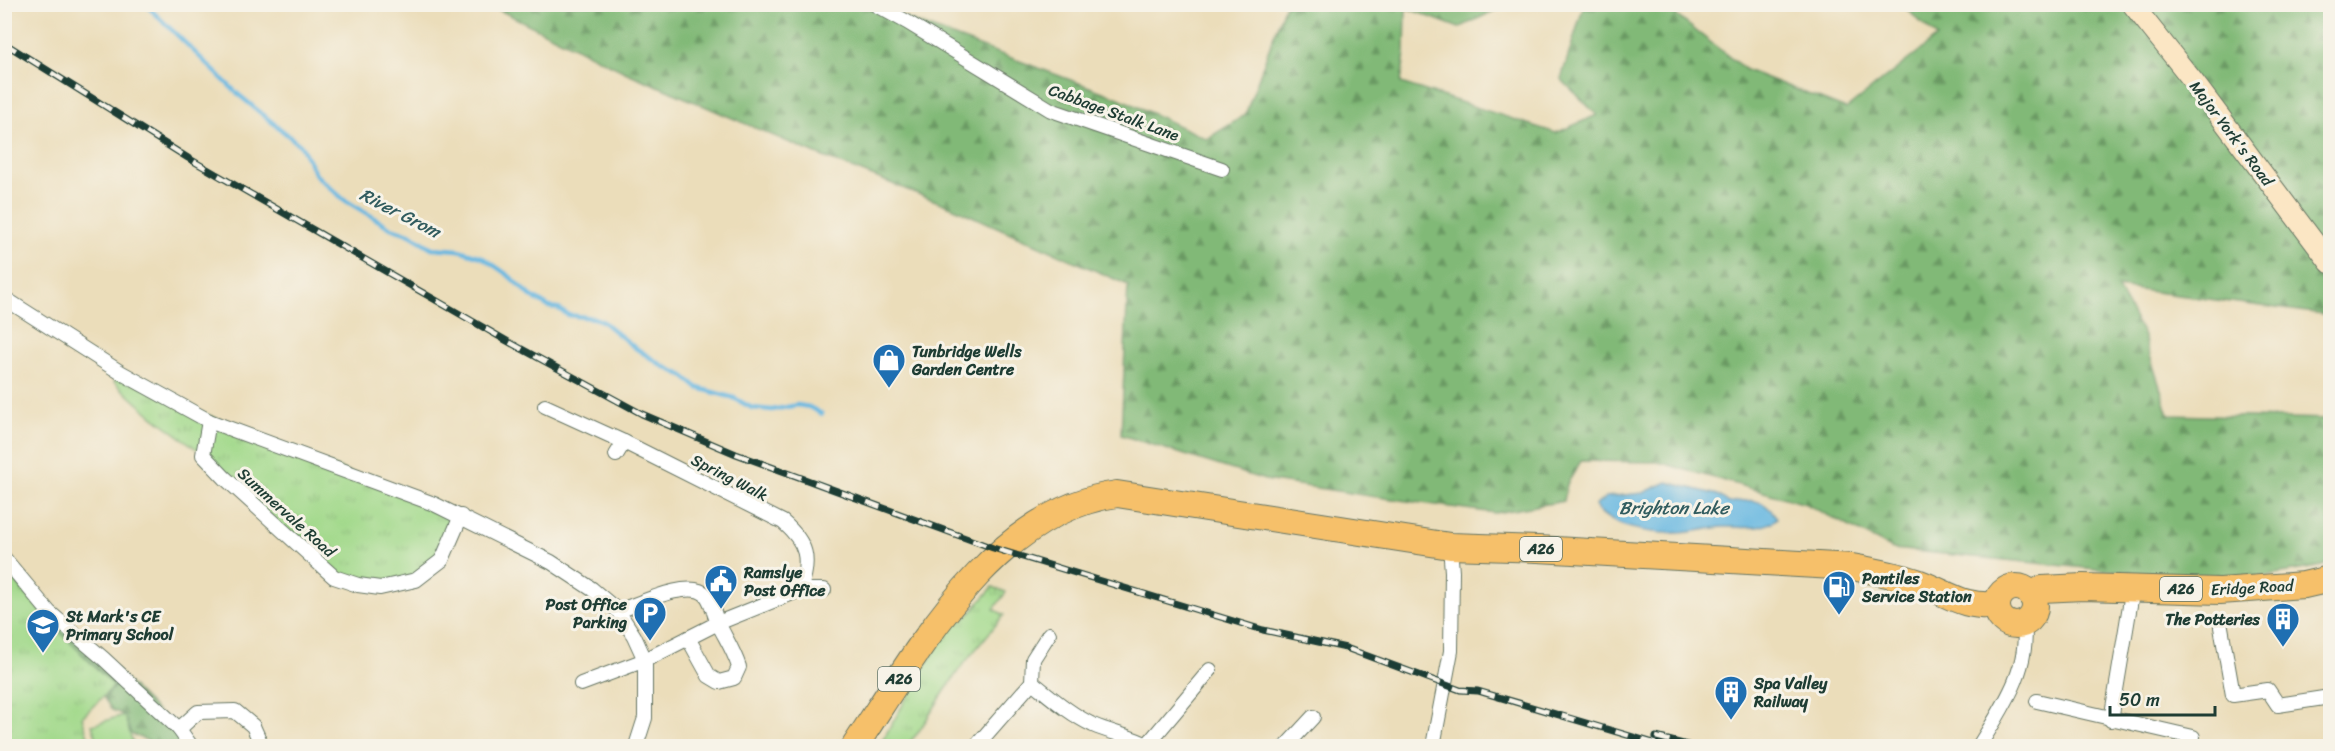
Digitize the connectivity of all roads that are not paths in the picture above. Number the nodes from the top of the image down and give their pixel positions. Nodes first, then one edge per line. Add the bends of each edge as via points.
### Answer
1 (874, 4) edge
2 (2132, 4) edge
3 (1222, 169) dead end
4 (2331, 263) edge
5 (4, 298) edge
6 (544, 406) dead end
7 (209, 421) junction
8 (624, 442) junction
9 (616, 455) dead end
10 (461, 516) junction
11 (1450, 546) junction
12 (4, 558) edge
13 (2331, 579) edge
14 (2133, 588) junction
15 (800, 590) junction
16 (824, 590) dead end
17 (2031, 595) junction
18 (1997, 605) junction
19 (618, 612) junction
20 (718, 623) junction
21 (2024, 623) junction
22 (2222, 627) dead end
23 (1049, 634) dead end
24 (688, 638) junction
25 (645, 660) junction
26 (1210, 669) dead end
27 (1032, 682) junction
28 (581, 684) dead end
29 (2331, 697) edge
30 (2037, 701) dead end
31 (1313, 717) dead end
32 (2111, 720) junction
33 (179, 729) junction
34 (2193, 737) dead end
35 (1148, 746) edge
36 (191, 747) edge
37 (261, 747) edge
38 (636, 747) edge
39 (855, 747) edge
40 (976, 747) edge
41 (1286, 747) edge
42 (1433, 747) edge
43 (1979, 747) edge

1 - 3 street, Cabbage Stalk Lane via 1051,110
2 - 4 street, Major York's Road
5 - 7 street via 120,372
6 - 8 street, Spring Walk
7 - 10 street
7 - 10 street, Summervale Road via 203,455 334,576 380,588 416,580 442,560
8 - 9 street
8 - 15 street, Spring Walk via 783,522 798,535 805,556
10 - 19 street via 551,562
11 - 18 highway, A26 via 1852,567 1916,582 1965,604
11 - 39 highway, A26 via 1136,496 1117,494 1083,501 1038,525 982,568 902,675
11 - 42 street via 1451,651
12 - 33 street via 49,612
13 - 14 highway, Eridge Road / A26 via 2304,585 2220,591
14 - 17 highway, Eridge Road / A26 via 2042,589
14 - 32 street
15 - 16 street
15 - 20 street
17 - 18 highway via 2014,587 2002,593
17 - 21 highway via 2035,601 2034,614
18 - 21 highway via 2003,621 2013,625
19 - 20 street via 682,588 696,589 706,595
19 - 25 street
20 - 24 street
20 - 24 street via 739,667 734,678 719,682 709,676
21 - 43 street via 2026,641 2014,688
22 - 29 street via 2234,695 2268,690 2278,705
23 - 27 street via 1033,659
24 - 25 street
25 - 28 street
25 - 38 street via 645,718
26 - 35 street
27 - 35 street via 1073,714
27 - 40 street
30 - 32 street
31 - 41 street
32 - 34 street
33 - 36 street
33 - 37 street via 198,712 235,711 253,726

